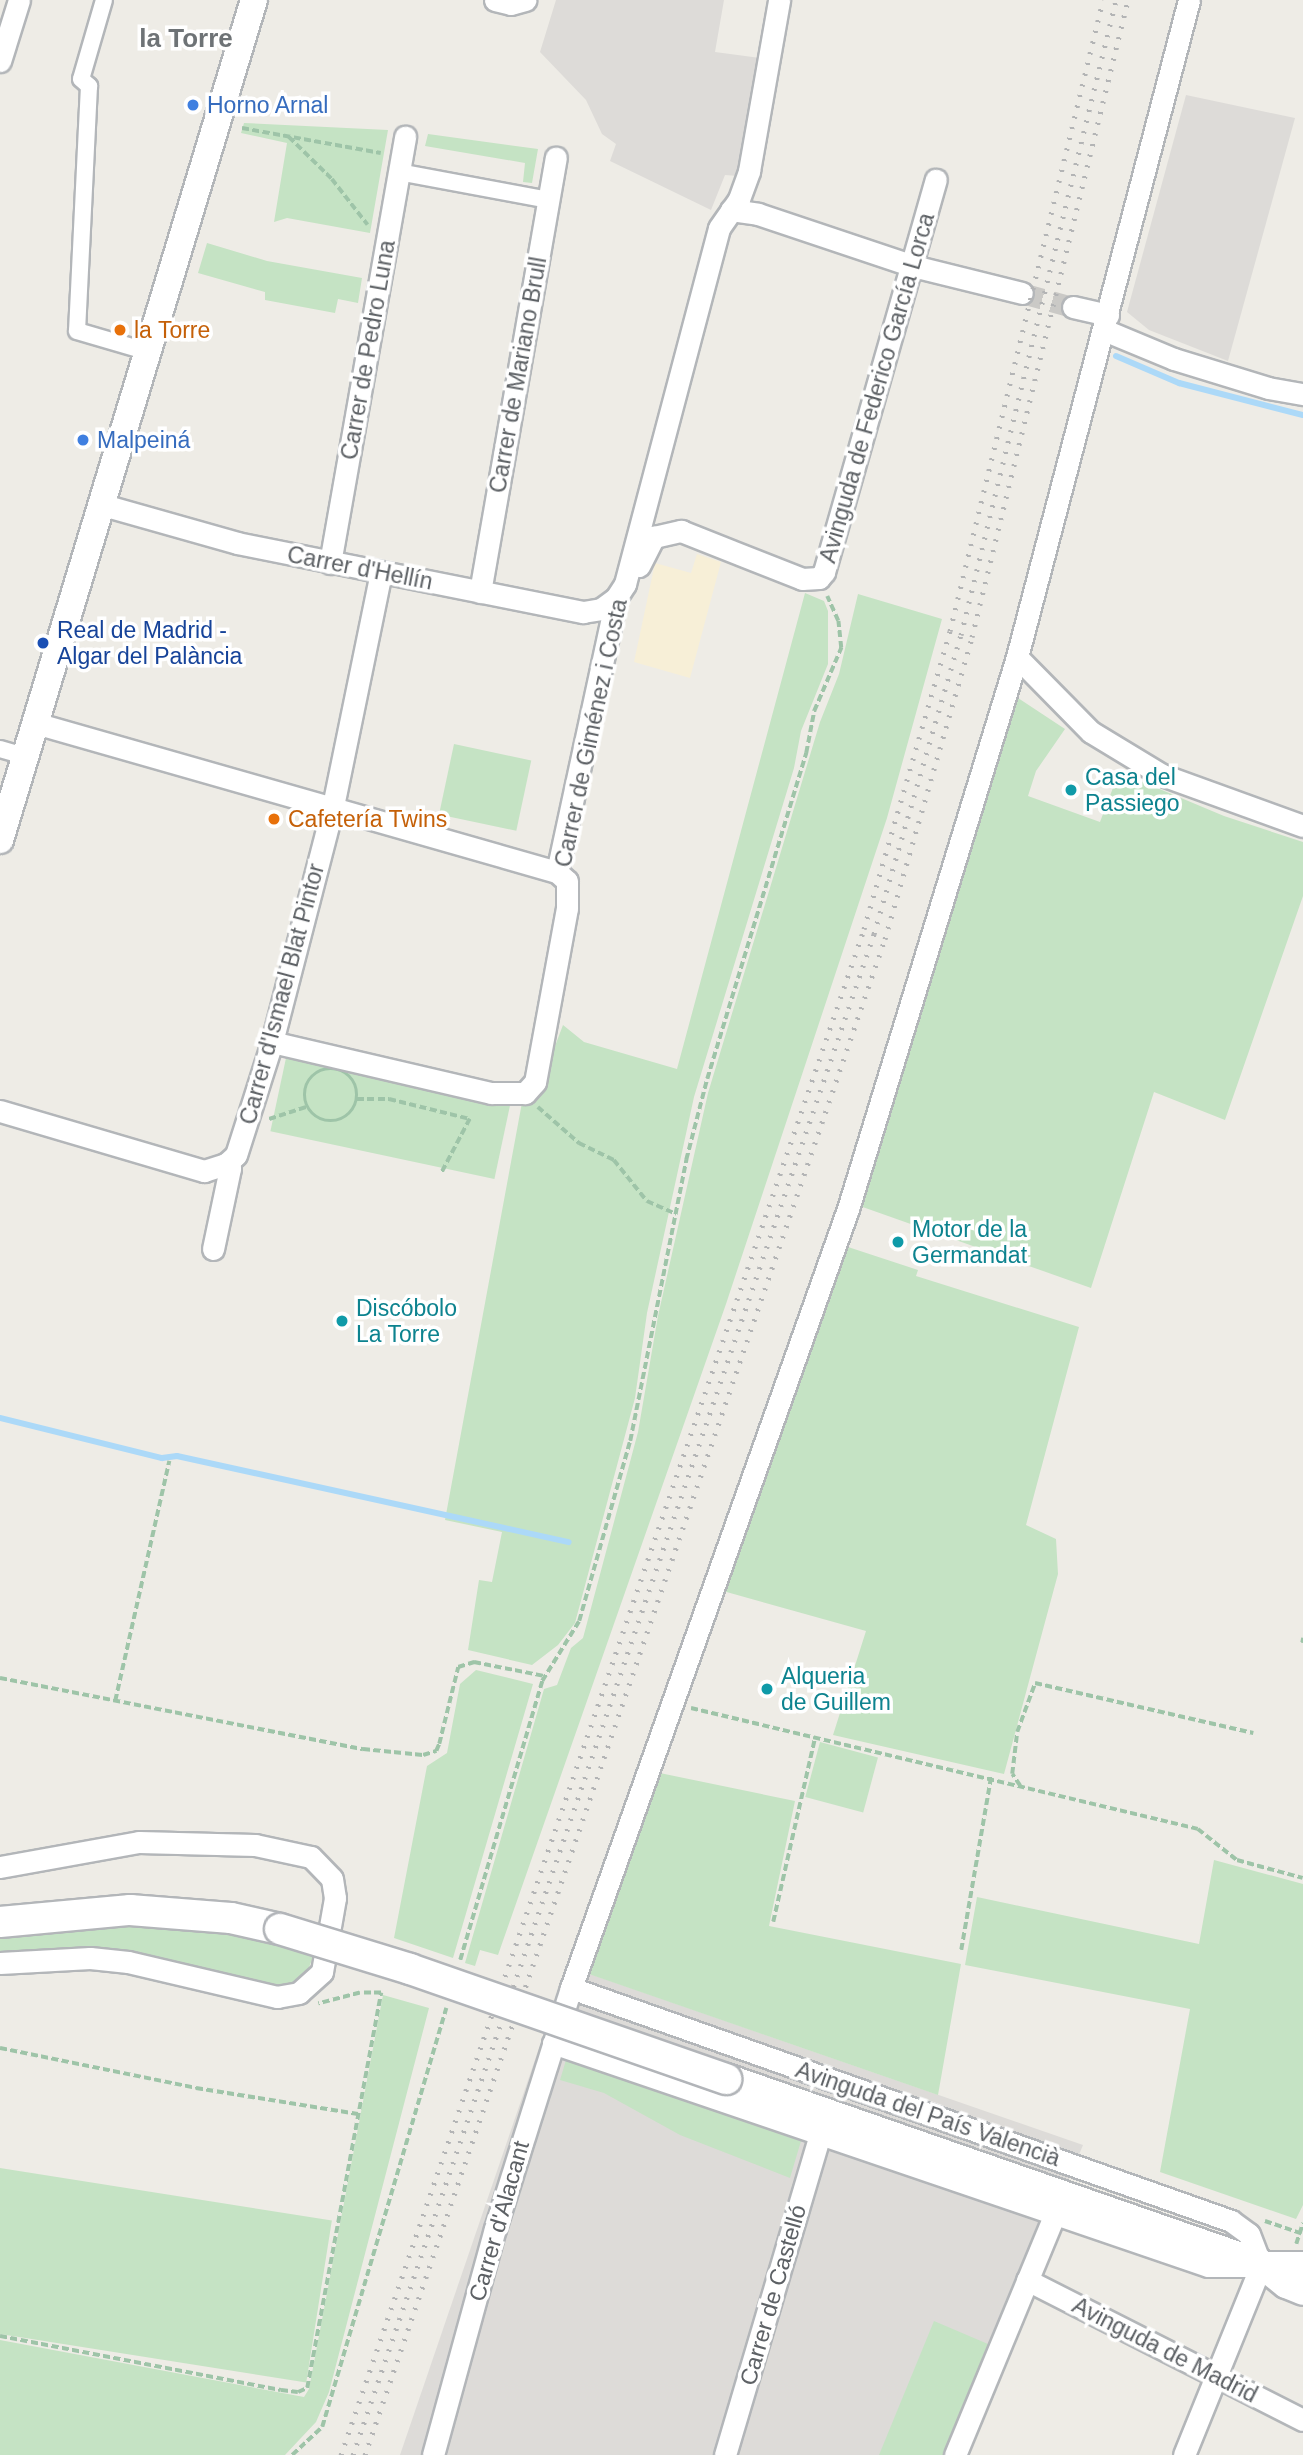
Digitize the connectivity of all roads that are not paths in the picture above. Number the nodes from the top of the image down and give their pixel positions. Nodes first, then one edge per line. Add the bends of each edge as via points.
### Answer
1 (19, 0) edge
2 (104, 0) edge
3 (233, 0) edge
4 (254, 0) edge
5 (495, 0) edge
6 (525, 0) edge
7 (779, 0) edge
8 (1189, 0) edge
9 (246, 28) junction
10 (0, 61) edge
11 (405, 137) dead end
12 (555, 158) dead end
13 (400, 166) junction
14 (936, 180) dead end
15 (548, 200) junction
16 (731, 210) junction
17 (913, 266) junction
18 (1021, 293) tunnel mouth
19 (1073, 307) tunnel mouth
20 (1106, 322) junction
21 (149, 352) junction
22 (1303, 394) edge
23 (647, 491) junction
24 (103, 505) junction
25 (696, 533) junction
26 (330, 563) junction
27 (381, 573) junction
28 (621, 591) junction
29 (480, 593) junction
30 (1017, 657) junction
31 (35, 723) junction
32 (12, 753) edge
33 (333, 806) junction
34 (1303, 826) edge
35 (0, 840) edge
36 (557, 872) junction
37 (272, 1042) junction
38 (0, 1111) edge
39 (226, 1164) junction
40 (213, 1249) dead end
41 (0, 1867) edge
42 (0, 1922) edge
43 (0, 1963) edge
44 (571, 1988) junction
45 (553, 2043) junction
46 (820, 2135) junction
47 (1054, 2216) junction
48 (1303, 2264) edge
49 (1261, 2265) junction
50 (1027, 2280) junction
51 (1303, 2292) edge
52 (1216, 2376) junction
53 (1303, 2420) edge
54 (729, 2454) edge
55 (433, 2455) edge
56 (955, 2455) edge
57 (1184, 2455) edge

1 - 10 street
2 - 21 street via 81,79 89,86 77,331
3 - 9 street via 244,15
4 - 9 street
5 - 6 street via 511,4
7 - 16 street, Carrer de Giménez i Costa via 749,171
8 - 20 street, Carrer d'Alacant
9 - 21 street
11 - 13 street, Carrer de Pedro Luna
12 - 15 street, Carrer de Mariano Brull
13 - 15 street
13 - 26 street, Carrer de Pedro Luna
14 - 17 street, Avinguda de Federico García Lorca
15 - 29 street, Carrer de Mariano Brull
16 - 17 street via 758,214
16 - 23 street, Carrer de Giménez i Costa via 719,228
17 - 18 street
17 - 25 street, Avinguda de Federico García Lorca via 828,565 819,578 802,579
19 - 20 street
20 - 22 street via 1174,359
20 - 30 street, Carrer d'Alacant
21 - 24 street
23 - 25 street via 654,514
23 - 28 street, Carrer de Giménez i Costa
24 - 26 street, Carrer d'Hellín
24 - 31 street
25 - 28 street via 670,531 654,537
26 - 27 street, Carrer d'Hellín
27 - 29 street, Carrer d'Hellín
27 - 33 street, Carrer d'Ismael Blat Pintor
28 - 29 street, Carrer d'Hellín via 601,609 583,612
28 - 36 street, Carrer de Giménez i Costa
30 - 34 street via 1091,732 1162,775
30 - 44 street, Carrer d'Alacant via 848,1209
31 - 32 street
31 - 33 street
32 - 35 street
33 - 36 street via 376,824
33 - 37 street, Carrer d'Ismael Blat Pintor
36 - 37 street, Carrer de Giménez i Costa via 569,890 567,908 535,1082 525,1093 491,1093
37 - 39 street, Carrer d'Ismael Blat Pintor via 247,1126 236,1155
38 - 39 street via 188,1168 204,1171
39 - 40 street, Carrer d'Ismael Blat Pintor via 230,1168
41 - 43 street via 139,1842 300,1851 324,1867 335,1898 322,1972 299,1993 277,1997 128,1962 90,1958
42 - 49 main road, bridge via 130,1910 231,1918 280,1929 410,1969
44 - 45 street, Carrer d'Alacant
44 - 49 street, Avinguda del País Valencià via 1231,2221 1249,2234
45 - 46 street
45 - 55 street, Carrer d'Alacant
46 - 47 street
46 - 54 street, Carrer de Castelló
47 - 49 street via 1208,2266
47 - 50 street
48 - 49 street
49 - 51 street, Avinguda del País Valencià
49 - 52 street
50 - 52 street, Avinguda de Madrid
50 - 56 street
52 - 53 street, Avinguda de Madrid
52 - 57 street

